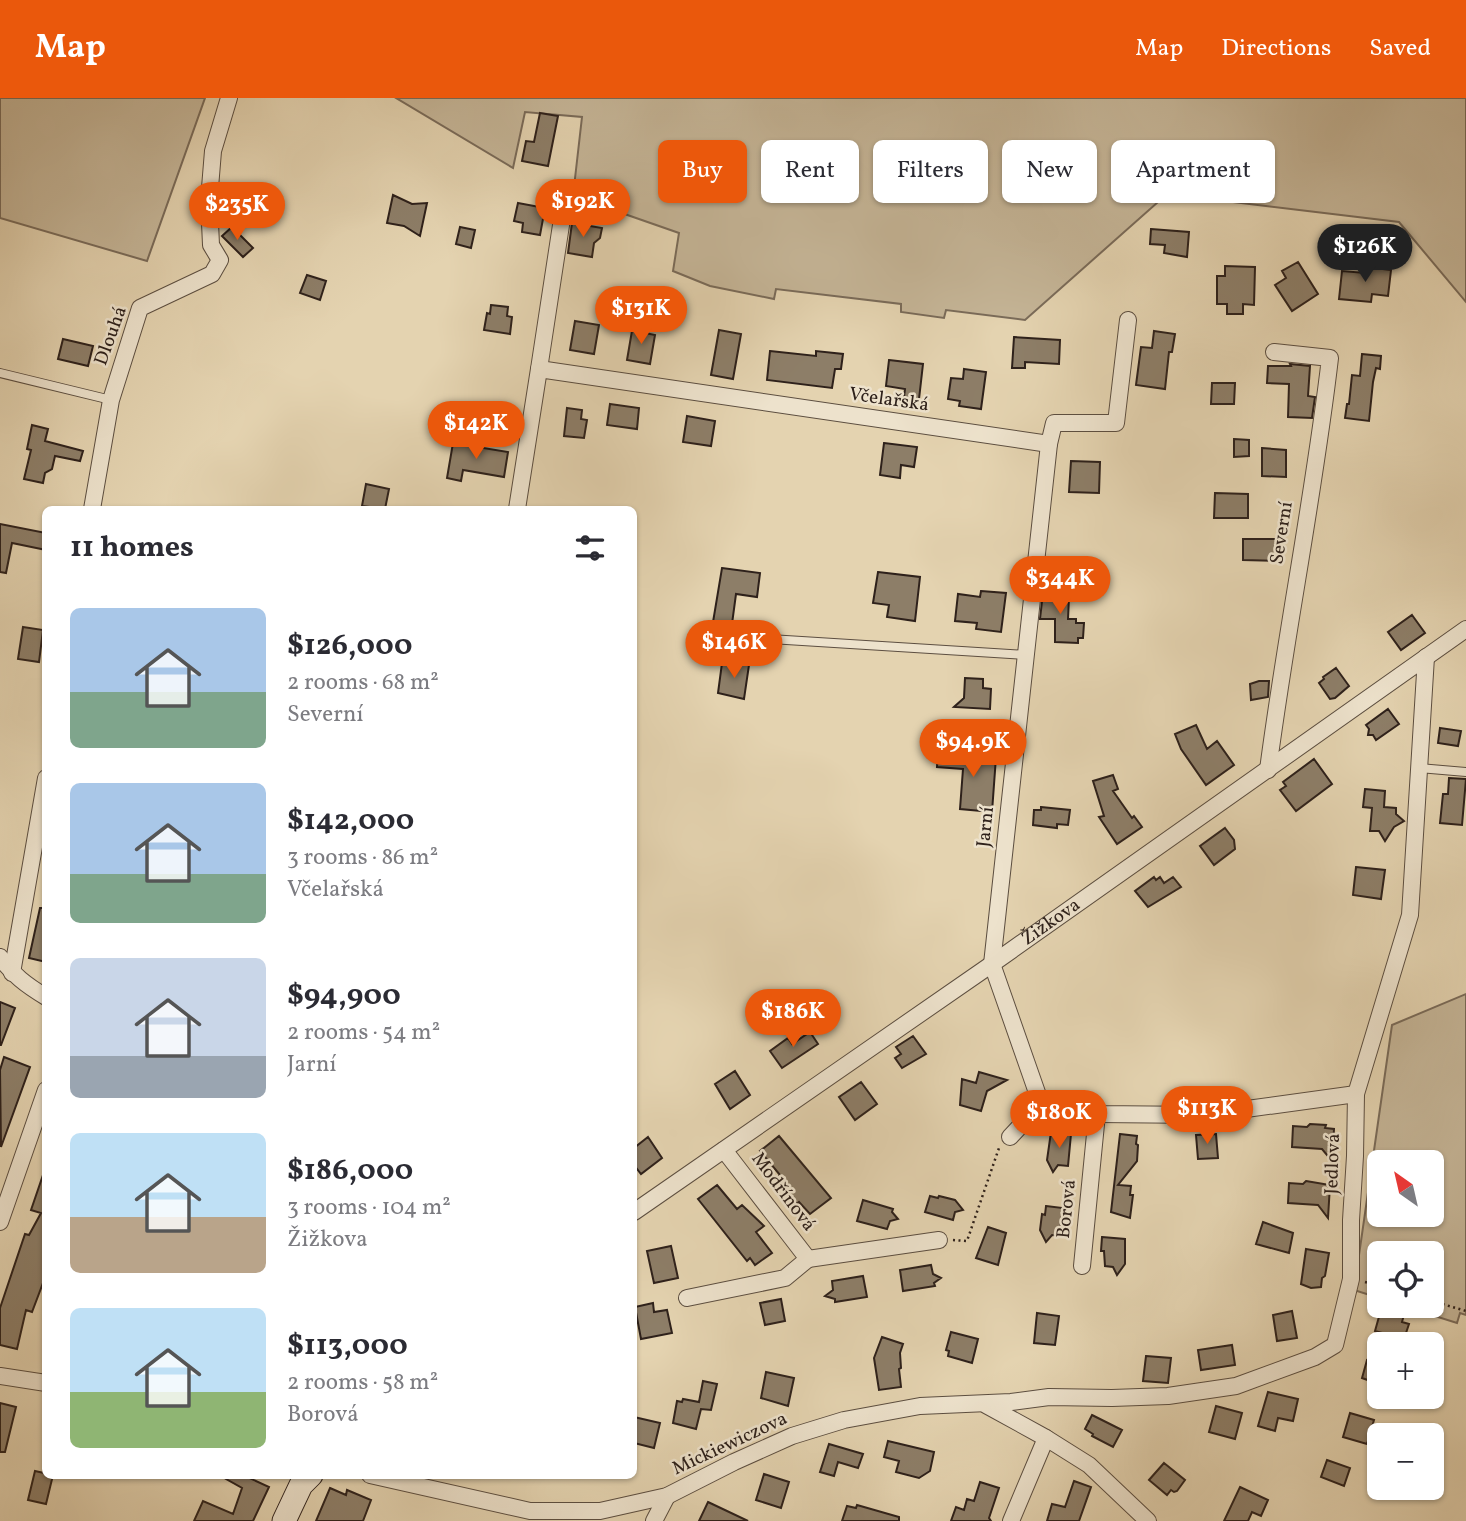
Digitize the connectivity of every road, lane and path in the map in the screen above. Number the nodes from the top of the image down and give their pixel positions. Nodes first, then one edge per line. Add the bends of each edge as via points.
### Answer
1 (229, 98) edge
2 (564, 212) dead end
3 (1128, 320) dead end
4 (1274, 352) dead end
5 (539, 369) junction
6 (0, 373) edge
7 (111, 400) junction
8 (1049, 444) junction
9 (93, 506) edge
10 (517, 506) edge
11 (1466, 629) edge
12 (723, 636) dead end
13 (1026, 655) junction
14 (1426, 657) junction
15 (1419, 768) junction
16 (1268, 770) junction
17 (1466, 772) edge
18 (42, 801) edge
19 (0, 957) edge
20 (992, 964) junction
21 (12, 973) junction
22 (42, 995) edge
23 (1356, 1094) junction
24 (42, 1101) edge
25 (1041, 1104) junction
26 (1097, 1114) junction
27 (1010, 1137) joint
28 (724, 1150) junction
29 (637, 1210) edge
30 (0, 1222) edge
31 (939, 1240) joint
32 (808, 1259) junction
33 (1082, 1266) dead end
34 (687, 1298) dead end
35 (1444, 1305) edge
36 (1466, 1311) edge
37 (0, 1376) edge
38 (42, 1382) edge
39 (1011, 1402) joint
40 (984, 1404) junction
41 (1046, 1438) junction
42 (307, 1479) edge
43 (388, 1479) edge
44 (667, 1496) junction
45 (284, 1521) edge
46 (654, 1521) edge
47 (1011, 1521) edge
48 (1148, 1521) edge

1 - 7 street, Dlouhá via 213,151 209,200 211,245 220,260 212,274 140,307
2 - 5 street
3 - 8 street via 1116,423 1054,423
4 - 16 street, Severní via 1331,358
5 - 8 street, Včelařská
5 - 10 street
6 - 7 lane
7 - 9 street, Dlouhá
8 - 13 street, Jarní
11 - 14 street, Žižkova
12 - 13 lane
13 - 20 street, Jarní
14 - 15 street, Jedlová
14 - 16 street, Žižkova
15 - 17 lane
15 - 23 street, Jedlová via 1410,915
16 - 20 street, Žižkova
18 - 21 street
19 - 21 street
20 - 25 street
20 - 28 street, Žižkova
21 - 22 street
23 - 26 street via 1202,1115
23 - 39 street, Jedlová via 1352,1279 1335,1345 1236,1386 1168,1396 1049,1397
24 - 30 street
25 - 26 street
25 - 27 street
26 - 33 street, Borová
27 - 31 path via 998,1149 967,1241
28 - 29 street, Žižkova
28 - 32 street, Modřínová
31 - 32 street, Modřínová
32 - 34 street, Modřínová via 785,1278
35 - 36 path
37 - 38 street
39 - 40 street, Mickiewiczova
40 - 41 street
40 - 44 street, Mickiewiczova via 920,1406 844,1420 792,1436
41 - 47 street
41 - 48 street via 1089,1465
42 - 45 street
43 - 44 street, Mickiewiczova via 530,1511 600,1511
44 - 46 street

